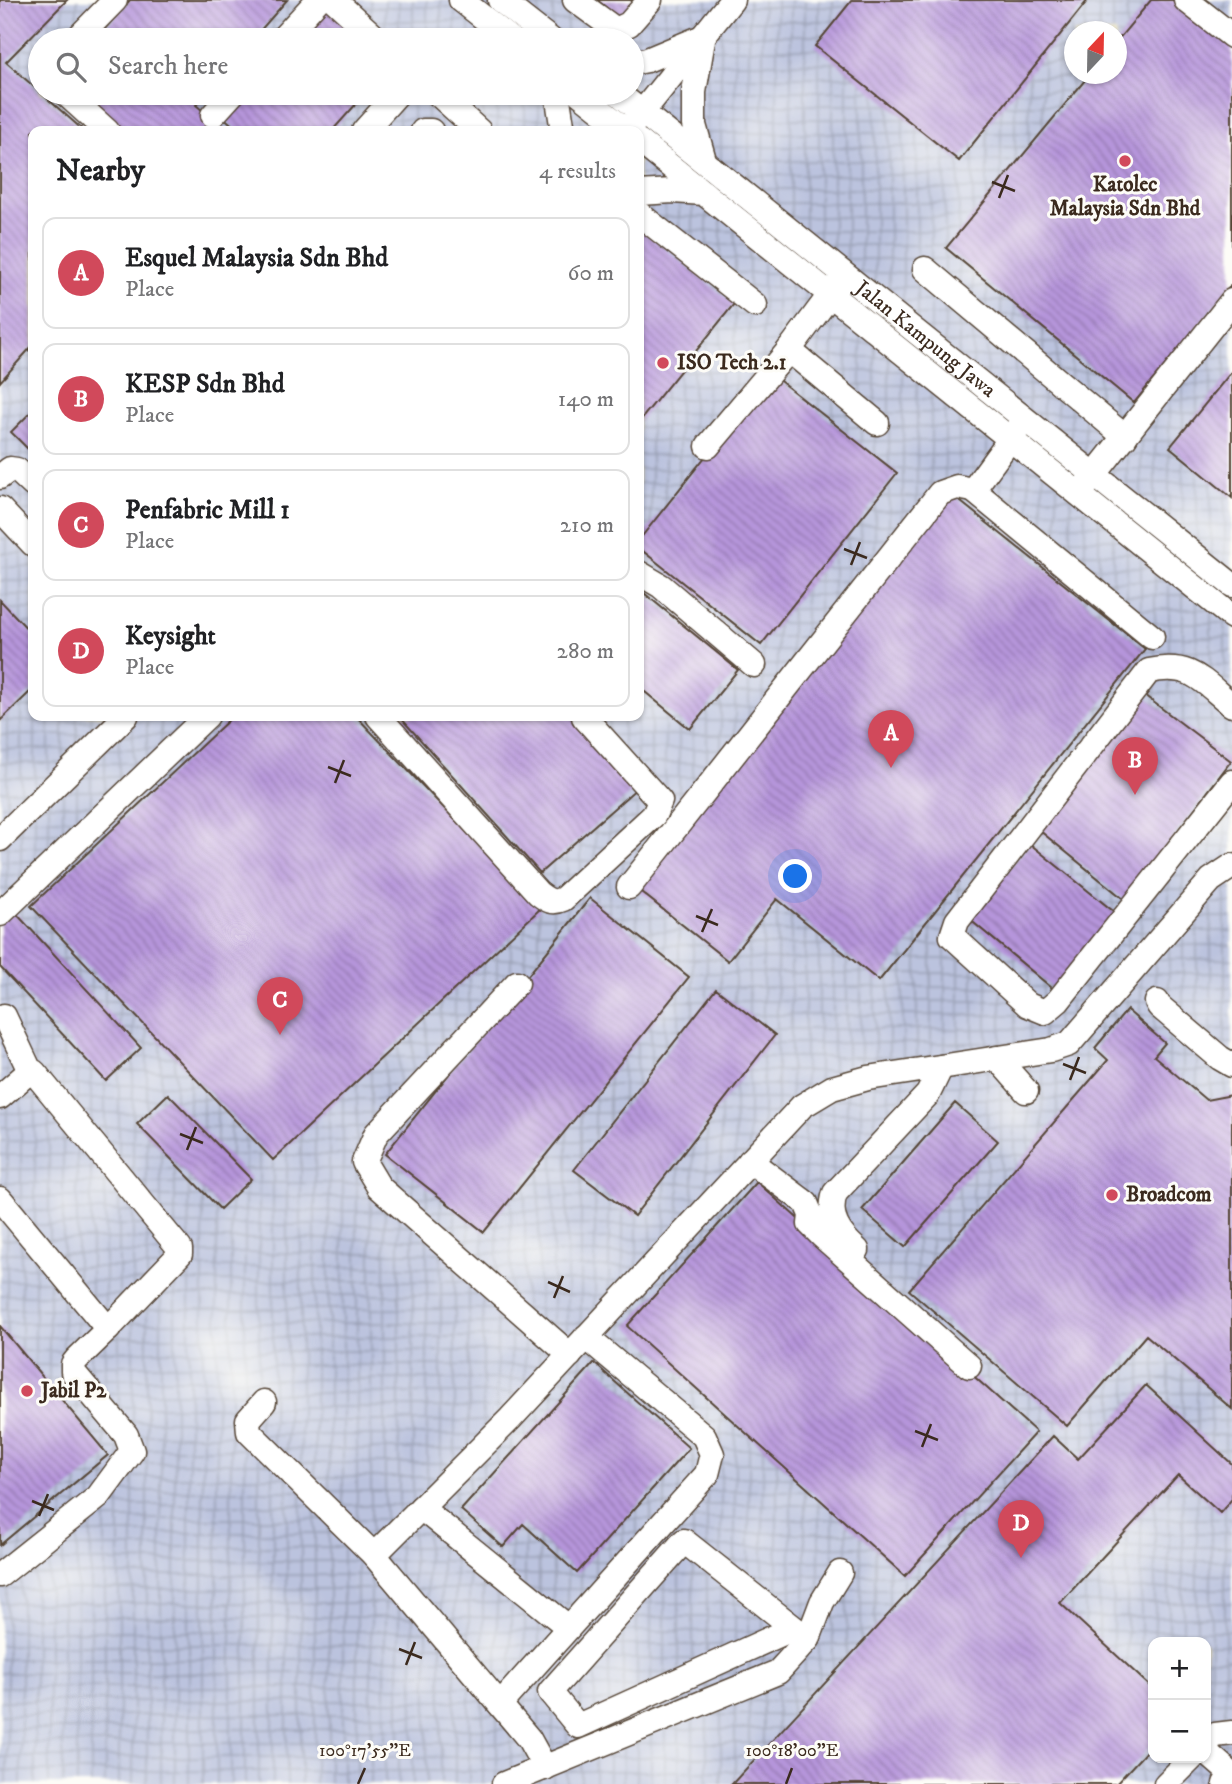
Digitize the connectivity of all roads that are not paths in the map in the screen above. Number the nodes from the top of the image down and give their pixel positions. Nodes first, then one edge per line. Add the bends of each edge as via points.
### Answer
1 (115, 0) edge
2 (318, 0) edge
3 (334, 0) edge
4 (461, 0) edge
5 (500, 0) edge
6 (575, 0) edge
7 (650, 0) edge
8 (732, 0) edge
9 (1186, 0) edge
10 (88, 28) edge
11 (292, 28) edge
12 (366, 28) edge
13 (497, 28) edge
14 (536, 28) edge
15 (613, 28) edge
16 (620, 28) edge
17 (704, 36) junction
18 (1232, 36) edge
19 (644, 61) edge
20 (78, 105) edge
21 (222, 105) edge
22 (387, 105) edge
23 (450, 105) edge
24 (558, 105) edge
25 (594, 105) edge
26 (634, 105) edge
27 (643, 112) junction
28 (213, 115) dead end
29 (101, 126) edge
30 (368, 126) edge
31 (473, 126) edge
32 (562, 126) edge
33 (621, 126) edge
34 (631, 126) edge
35 (644, 145) edge
36 (704, 160) junction
37 (644, 192) edge
38 (704, 193) junction
39 (644, 218) edge
40 (925, 269) dead end
41 (845, 274) junction
42 (831, 295) junction
43 (1232, 301) edge
44 (755, 305) dead end
45 (789, 350) junction
46 (1026, 418) junction
47 (877, 423) dead end
48 (1125, 437) junction
49 (1010, 439) junction
50 (708, 446) dead end
51 (1096, 474) junction
52 (0, 477) edge
53 (28, 480) edge
54 (973, 490) junction
55 (1079, 494) junction
56 (0, 509) edge
57 (28, 539) edge
58 (644, 576) edge
59 (1232, 585) edge
60 (1232, 617) edge
61 (1152, 637) dead end
62 (754, 665) dead end
63 (1232, 705) edge
64 (121, 721) edge
65 (202, 721) edge
66 (383, 721) edge
67 (588, 721) edge
68 (1232, 782) edge
69 (0, 839) edge
70 (1232, 866) edge
71 (629, 887) dead end
72 (0, 914) edge
73 (517, 983) dead end
74 (1157, 1002) dead end
75 (6, 1014) edge
76 (997, 1058) junction
77 (1226, 1061) edge
78 (941, 1067) junction
79 (30, 1071) junction
80 (1026, 1090) dead end
81 (0, 1097) edge
82 (750, 1161) junction
83 (0, 1199) edge
84 (872, 1263) dead end
85 (108, 1329) junction
86 (578, 1346) junction
87 (968, 1366) dead end
88 (264, 1402) dead end
89 (421, 1508) junction
90 (374, 1555) junction
91 (840, 1573) dead end
92 (0, 1575) edge
93 (569, 1627) junction
94 (801, 1634) junction
95 (500, 1704) junction
96 (1232, 1733) edge
97 (1211, 1738) edge
98 (1211, 1756) edge
99 (1187, 1763) edge
100 (545, 1768) junction
101 (504, 1784) edge
102 (1166, 1784) edge
103 (1225, 1784) edge

1 - 10 street
2 - 11 street
3 - 12 street
4 - 13 street
5 - 14 street
6 - 15 street
7 - 16 street
8 - 17 street
9 - 18 street
17 - 19 street
17 - 27 street
17 - 36 street via 694,92 694,125
20 - 29 street
21 - 28 street
22 - 30 street
23 - 31 street
24 - 32 street
25 - 33 street
26 - 27 street, Jalan Kampung Jawa
27 - 34 street
27 - 36 street, Jalan Kampung Jawa
35 - 38 street, Jalan Kampung Jawa
36 - 41 street, Jalan Kampung Jawa
37 - 38 street
38 - 42 street, Jalan Kampung Jawa
39 - 44 street
40 - 48 street
41 - 42 street
41 - 46 street, Jalan Kampung Jawa
42 - 45 street
42 - 49 street, Jalan Kampung Jawa
43 - 48 street
45 - 47 street
45 - 50 street
46 - 49 street
46 - 51 street, Jalan Kampung Jawa
48 - 51 street
49 - 54 street
49 - 55 street, Jalan Kampung Jawa
51 - 55 street
51 - 59 street, Jalan Kampung Jawa
52 - 53 street via 10,469
54 - 61 street
54 - 71 street via 957,486 940,494
55 - 60 street, Jalan Kampung Jawa
56 - 57 street
58 - 62 street
63 - 68 street via 1189,670 1168,667 1149,671 957,921 952,936 1028,1005 1045,1012
64 - 69 street
65 - 72 street
66 - 67 street via 538,893 555,902 659,807 660,801
70 - 76 street via 1211,880 1069,1044
73 - 86 street via 376,1134 364,1162 379,1187
74 - 77 street
75 - 79 street
76 - 78 street
76 - 80 street
78 - 82 street via 832,1087 802,1106
78 - 84 street via 928,1094 835,1193 831,1204 831,1216 841,1236
79 - 81 street
79 - 85 street via 180,1249 178,1258
82 - 86 street
82 - 87 street via 806,1203 810,1224
83 - 85 street
85 - 92 street via 77,1359 73,1372 126,1435 132,1451 98,1497
86 - 89 street
86 - 93 street via 704,1436 712,1454 707,1474
88 - 90 street via 248,1420 249,1432
89 - 90 street
89 - 93 street
90 - 95 street
91 - 94 street
93 - 95 street
94 - 94 street via 684,1541 550,1692 578,1726
94 - 100 street via 778,1672
95 - 100 street via 529,1739
96 - 97 street
98 - 103 street via 1230,1773
99 - 102 street
100 - 101 street

